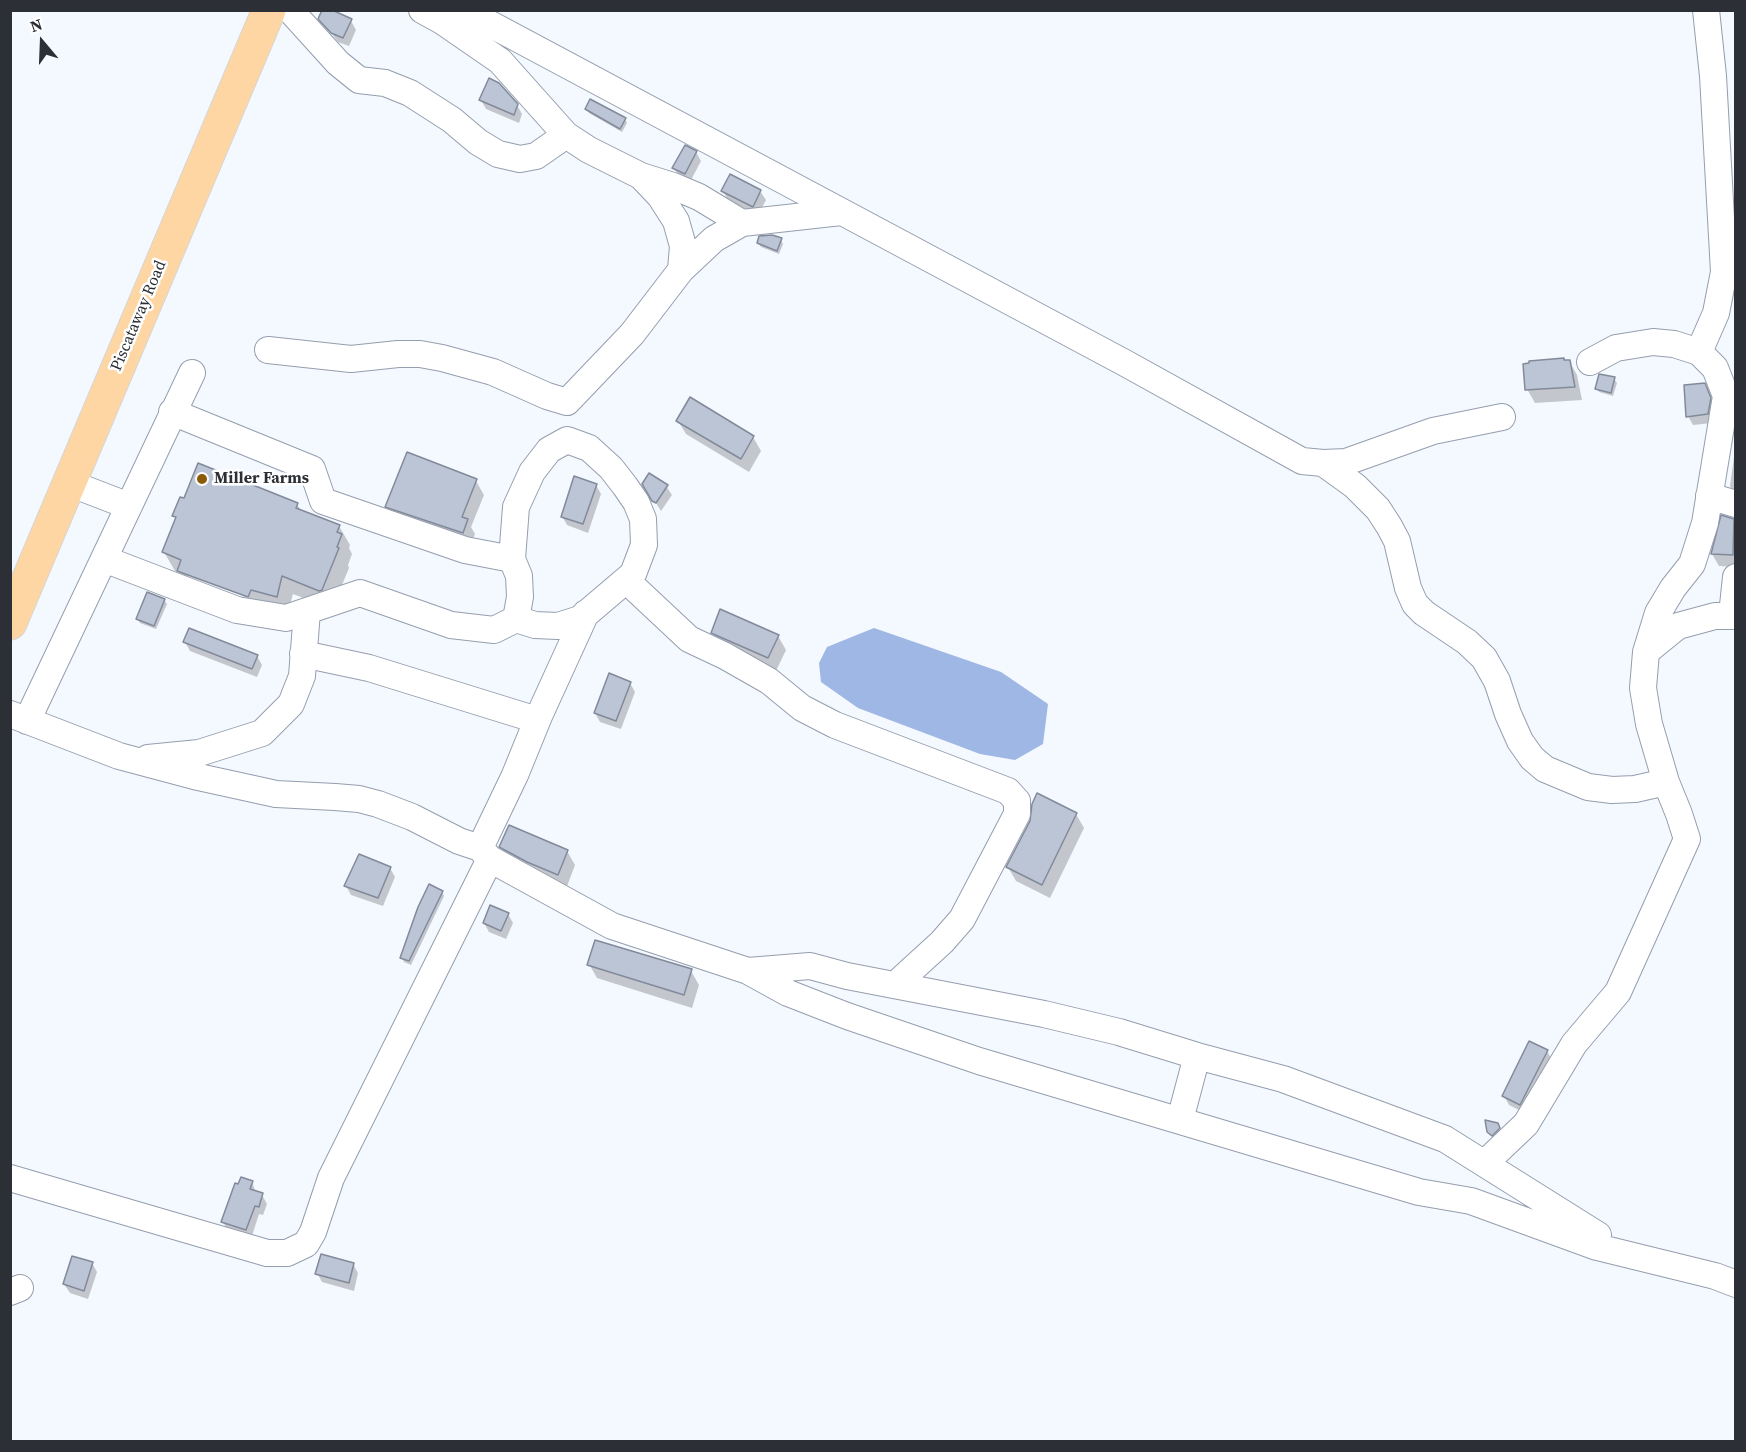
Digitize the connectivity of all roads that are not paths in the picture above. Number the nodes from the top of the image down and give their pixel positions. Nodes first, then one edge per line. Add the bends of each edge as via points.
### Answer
1 (269, 10) edge
2 (422, 10) edge
3 (464, 10) edge
4 (1706, 10) edge
5 (302, 16) edge
6 (566, 135) junction
7 (641, 176) junction
8 (841, 212) junction
9 (742, 223) junction
10 (681, 270) junction
11 (1730, 270) edge
12 (267, 350) dead end
13 (1699, 352) junction
14 (1590, 362) dead end
15 (192, 373) dead end
16 (567, 402) junction
17 (1731, 403) edge
18 (172, 412) junction
19 (1503, 417) dead end
20 (567, 440) junction
21 (1323, 464) junction
22 (69, 483) junction
23 (1709, 496) junction
24 (1736, 504) edge
25 (129, 506) junction
26 (104, 559) junction
27 (512, 559) junction
28 (1736, 577) edge
29 (626, 580) junction
30 (307, 610) junction
31 (586, 613) junction
32 (1734, 616) edge
33 (516, 619) junction
34 (10, 623) edge
35 (1646, 652) junction
36 (303, 654) junction
37 (19, 718) edge
38 (537, 720) junction
39 (133, 760) junction
40 (1666, 782) junction
41 (485, 854) junction
42 (748, 971) junction
43 (896, 984) junction
44 (1197, 1056) junction
45 (1180, 1120) junction
46 (1485, 1163) junction
47 (10, 1178) edge
48 (1631, 1256) junction
49 (1736, 1284) edge

1 - 22 main road, Piscataway Road
2 - 6 street via 500,61
3 - 8 street
4 - 11 street
5 - 6 street via 338,63 359,80 385,83 410,93 498,154 520,159 536,156
6 - 7 street
7 - 9 street via 699,197
7 - 10 street via 676,221 683,246
8 - 9 street
8 - 21 street via 1302,461
9 - 10 street via 714,239
10 - 16 street via 632,334
11 - 13 street
12 - 16 street via 351,359 409,354 442,358 494,372
13 - 14 street via 1653,342 1616,348
13 - 17 street via 1715,368
15 - 18 street
16 - 20 street
17 - 23 street
18 - 25 street
18 - 27 street via 312,469 323,501 465,550
19 - 21 street via 1433,431 1346,462
20 - 27 street via 549,450 532,472 516,507
20 - 29 street via 589,448 611,468 636,502 643,519 644,545 633,573
21 - 40 street via 1355,486 1378,509 1396,541 1415,604 1484,658 1520,741 1532,758 1560,777 1588,787 1635,789
22 - 25 street
22 - 34 main road, Piscataway Road
23 - 24 street
23 - 35 street via 1692,564 1658,613
25 - 26 street
26 - 30 street via 237,610 286,618
26 - 37 street
27 - 33 street via 519,576
28 - 32 street
29 - 31 street
29 - 43 street via 689,639 769,681 802,708 835,725 1008,791 1017,801 1017,814 962,919
30 - 33 street via 360,593 451,625 494,630
30 - 36 street
31 - 33 street via 558,626
31 - 38 street
32 - 35 street via 1715,616 1678,626
35 - 40 street via 1643,688
36 - 38 street via 369,668
36 - 39 street via 302,676 291,704 262,733 199,753
37 - 39 street
38 - 41 street
39 - 41 street via 246,789 378,804
40 - 46 street via 1687,839 1618,992 1574,1044 1526,1124
41 - 42 street via 612,926
41 - 47 street via 331,1178 306,1244 287,1253 267,1253
42 - 43 street via 810,966
42 - 45 street via 788,993 847,1016
43 - 44 street via 1108,1029
44 - 45 street
44 - 46 street via 1283,1079 1410,1125 1445,1139
45 - 48 street via 1419,1192 1471,1201
46 - 48 street
48 - 49 street

